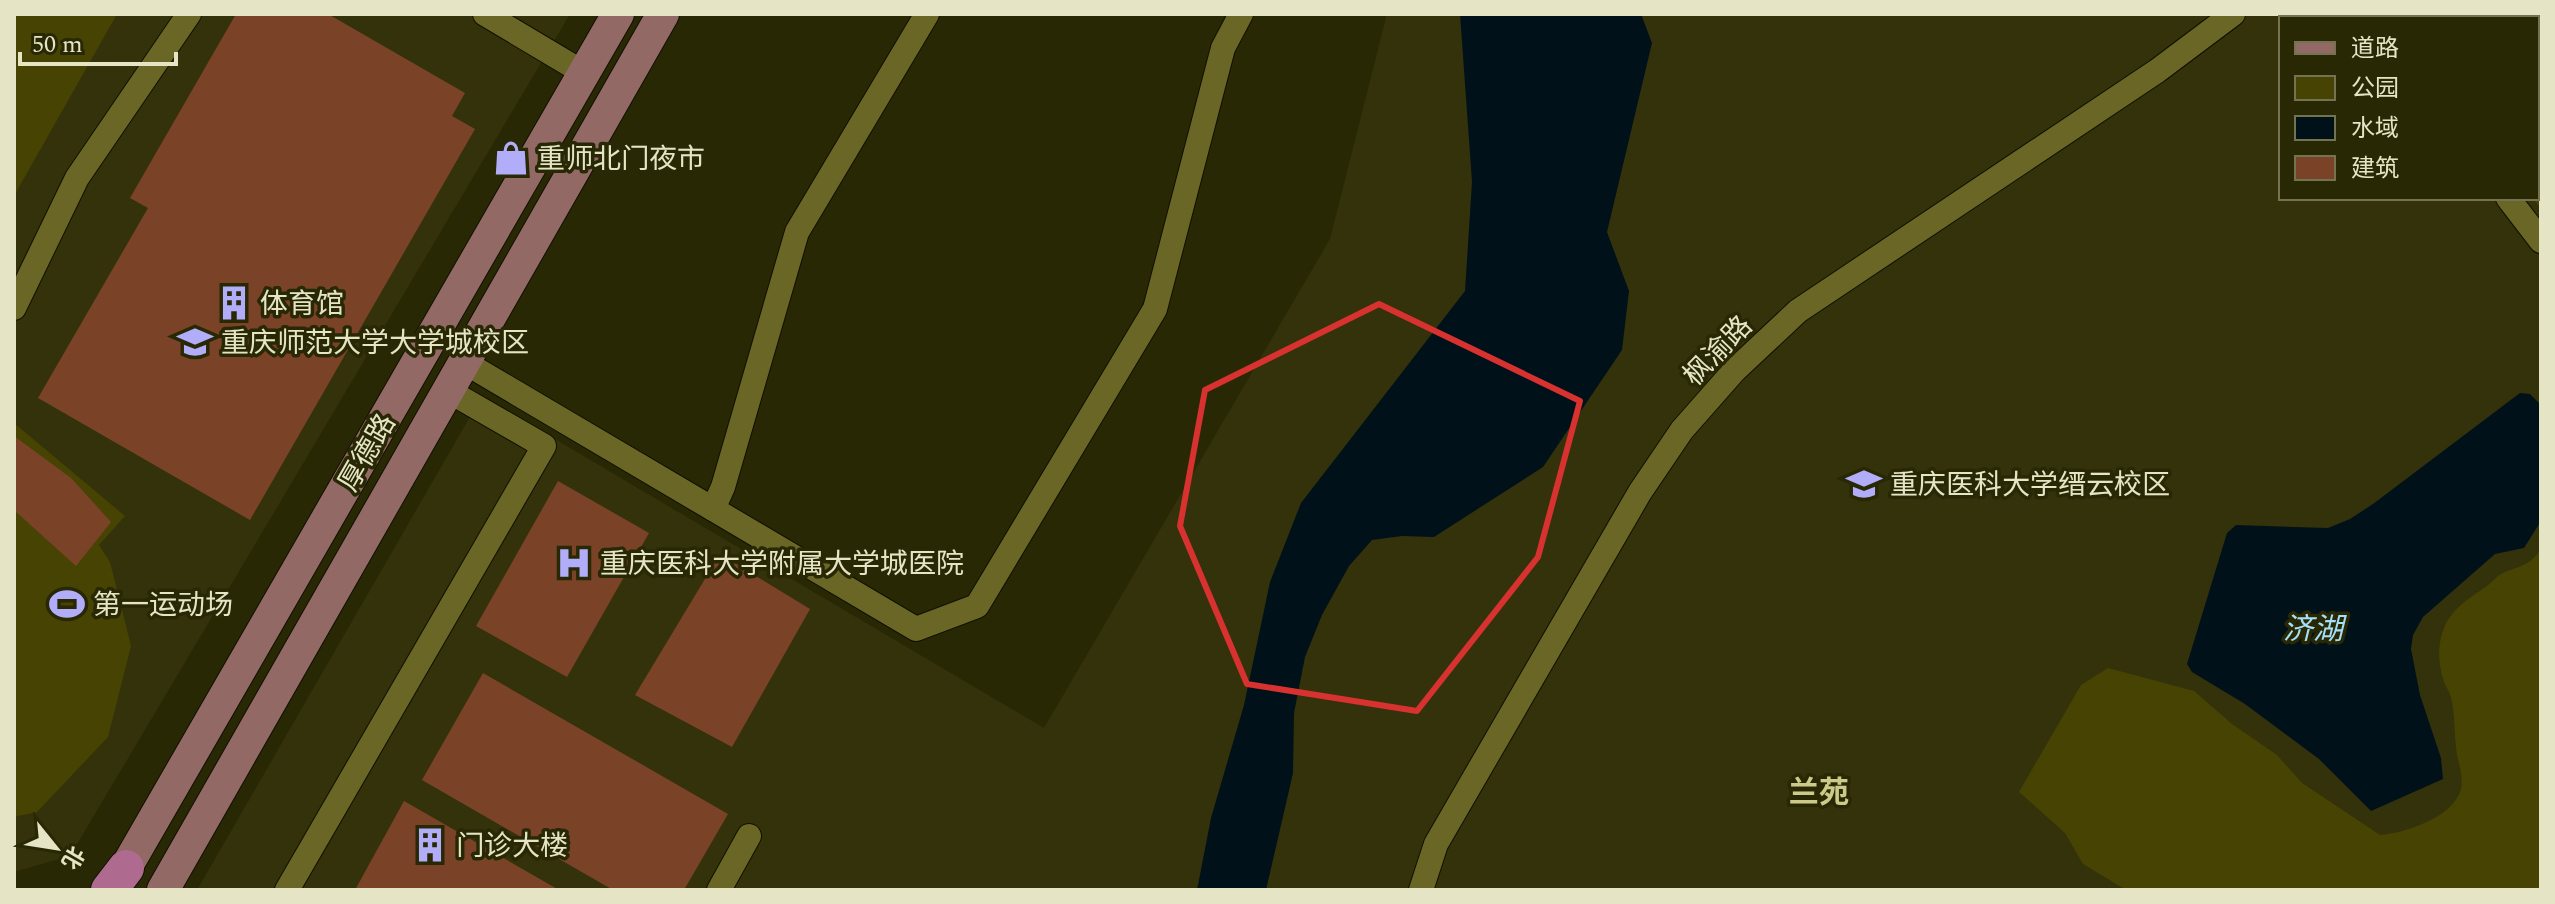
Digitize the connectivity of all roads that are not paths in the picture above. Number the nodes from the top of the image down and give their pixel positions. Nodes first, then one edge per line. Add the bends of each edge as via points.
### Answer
1 (189, 14) edge
2 (485, 14) edge
3 (618, 14) edge
4 (663, 14) edge
5 (927, 14) edge
6 (1241, 14) edge
7 (2233, 14) edge
8 (513, 21) edge
9 (584, 73) junction
10 (2510, 200) edge
11 (2541, 241) edge
12 (14, 308) edge
13 (464, 362) junction
14 (447, 390) junction
15 (713, 509) junction
16 (749, 836) dead end
17 (116, 883) edge
18 (163, 890) edge
19 (287, 890) edge
20 (719, 890) edge
21 (1421, 890) edge

1 - 12 street via 77,178
2 - 8 street
3 - 9 main road, 厚德路
4 - 13 main road, 厚德路
5 - 15 street via 797,232
6 - 15 street via 1223,48 1155,309 977,606 916,629
7 - 21 street, 枫渝路 via 2157,71 1798,311 1734,371 1682,430 1640,492 1436,844
8 - 9 street
9 - 17 main road, 厚德路
10 - 11 street
13 - 14 main road, 厚德路
13 - 15 street
14 - 18 main road, 厚德路
14 - 19 street via 544,446
16 - 20 street

